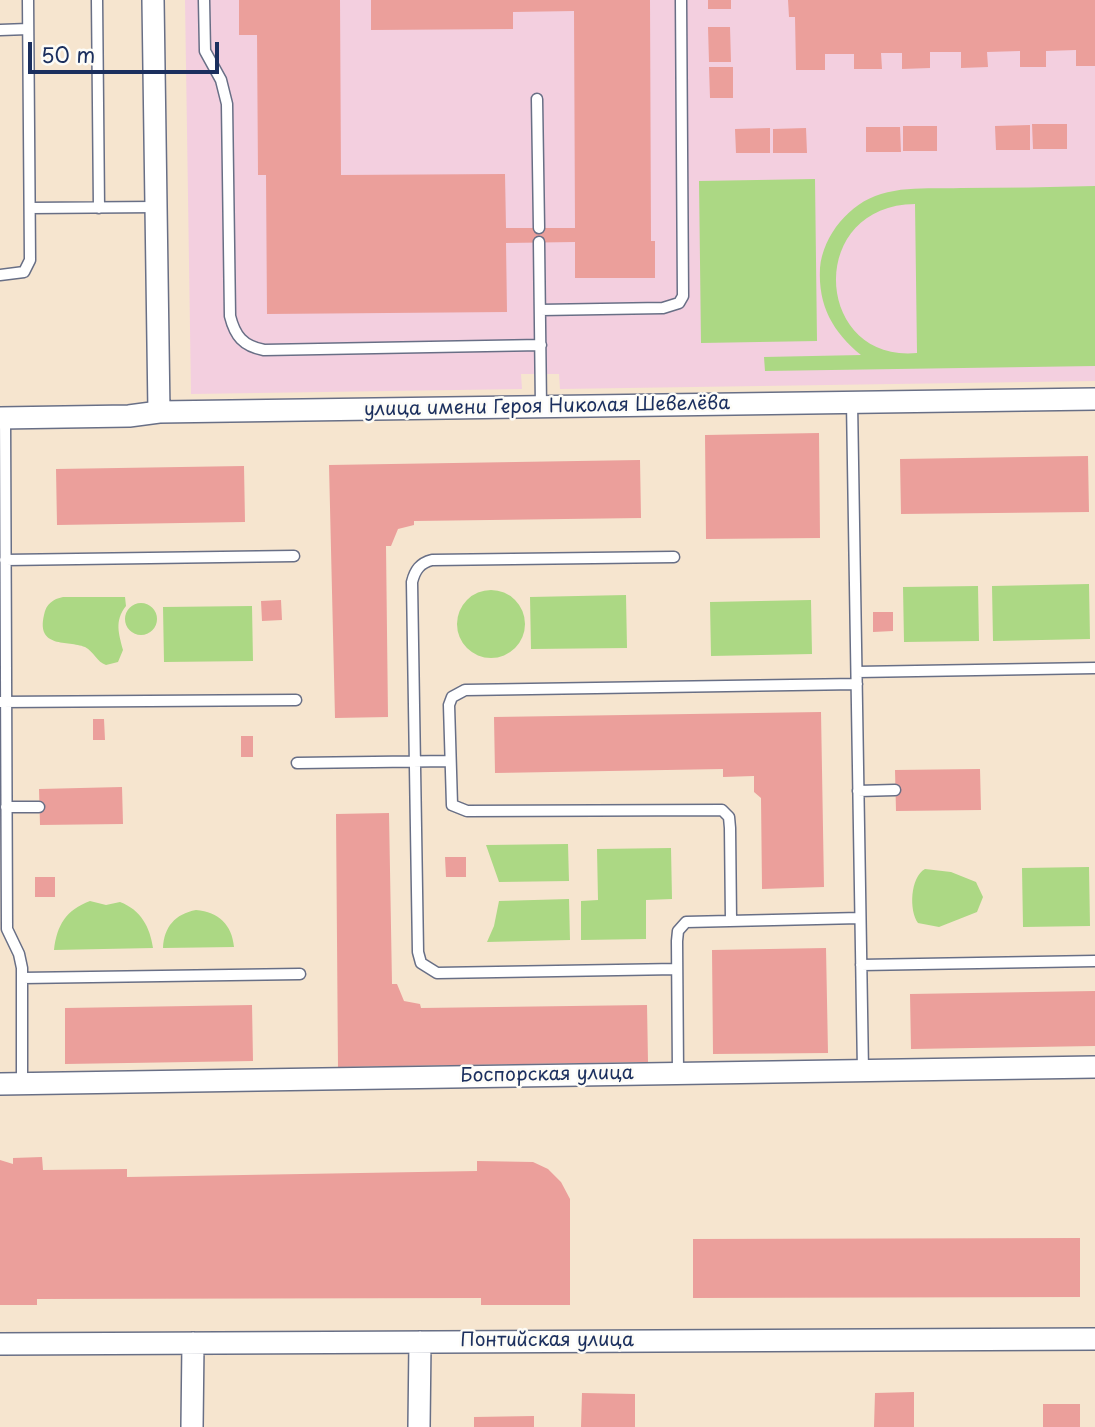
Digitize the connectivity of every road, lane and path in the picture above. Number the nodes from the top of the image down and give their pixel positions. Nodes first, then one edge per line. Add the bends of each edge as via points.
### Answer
1 (28, 0) edge
2 (97, 0) edge
3 (153, 0) edge
4 (204, 0) edge
5 (681, 0) edge
6 (28, 29) junction
7 (0, 30) edge
8 (537, 99) dead end
9 (156, 207) junction
10 (30, 208) junction
11 (99, 208) junction
12 (539, 228) dead end
13 (539, 242) dead end
14 (0, 275) edge
15 (540, 310) junction
16 (541, 345) junction
17 (1095, 399) edge
18 (852, 402) junction
19 (541, 407) junction
20 (159, 412) junction
21 (2, 418) edge
22 (294, 556) dead end
23 (674, 557) dead end
24 (5, 560) junction
25 (3, 577) edge
26 (1095, 668) edge
27 (857, 678) junction
28 (296, 700) dead end
29 (3, 702) edge
30 (450, 761) junction
31 (415, 762) junction
32 (297, 763) dead end
33 (895, 790) dead end
34 (858, 791) junction
35 (6, 807) junction
36 (39, 807) dead end
37 (860, 918) junction
38 (731, 920) junction
39 (3, 929) edge
40 (1095, 961) edge
41 (861, 965) junction
42 (677, 969) junction
43 (300, 974) dead end
44 (22, 978) junction
45 (1095, 1067) edge
46 (863, 1071) junction
47 (678, 1073) junction
48 (22, 1083) junction
49 (0, 1084) edge
50 (1095, 1339) edge
51 (420, 1342) junction
52 (193, 1343) junction
53 (0, 1344) edge
54 (192, 1427) edge
55 (419, 1427) edge

1 - 6 lane
2 - 11 lane
3 - 9 street
4 - 16 lane via 205,51 221,80 227,104 230,316 242,341 264,349
5 - 15 lane via 683,296 679,303 663,308
6 - 7 lane
6 - 10 lane
8 - 12 lane
9 - 11 lane
9 - 20 street
10 - 11 lane
10 - 14 lane via 28,267 17,275
13 - 15 lane
15 - 16 lane
16 - 19 lane
17 - 18 street, улица имени Героя Николая Шевелёва
18 - 19 street, улица имени Героя Николая Шевелёва
18 - 27 lane
19 - 20 street, улица имени Героя Николая Шевелёва
20 - 21 street, улица имени Героя Николая Шевелёва
21 - 24 lane
22 - 24 lane
23 - 31 lane via 424,562 412,582
24 - 25 lane
25 - 29 lane
26 - 27 lane
27 - 30 lane via 458,691 449,705
27 - 34 lane
28 - 29 lane
29 - 35 lane
30 - 31 lane
30 - 38 lane via 452,805 459,810 722,810 729,817 730,828
31 - 32 lane
31 - 42 lane via 418,952 428,970
33 - 34 lane
34 - 37 lane
35 - 36 lane
35 - 39 lane
37 - 38 lane
37 - 41 lane
38 - 42 lane via 686,922 678,931
39 - 44 lane via 19,954
40 - 41 lane
41 - 46 lane
42 - 47 lane
43 - 44 lane
44 - 48 lane
45 - 46 street, Боспорская улица
46 - 47 street, Боспорская улица
47 - 48 street, Боспорская улица
48 - 49 street, Боспорская улица
50 - 51 street, Понтийская улица
51 - 52 street, Понтийская улица
51 - 55 street
52 - 53 street, Понтийская улица
52 - 54 street

